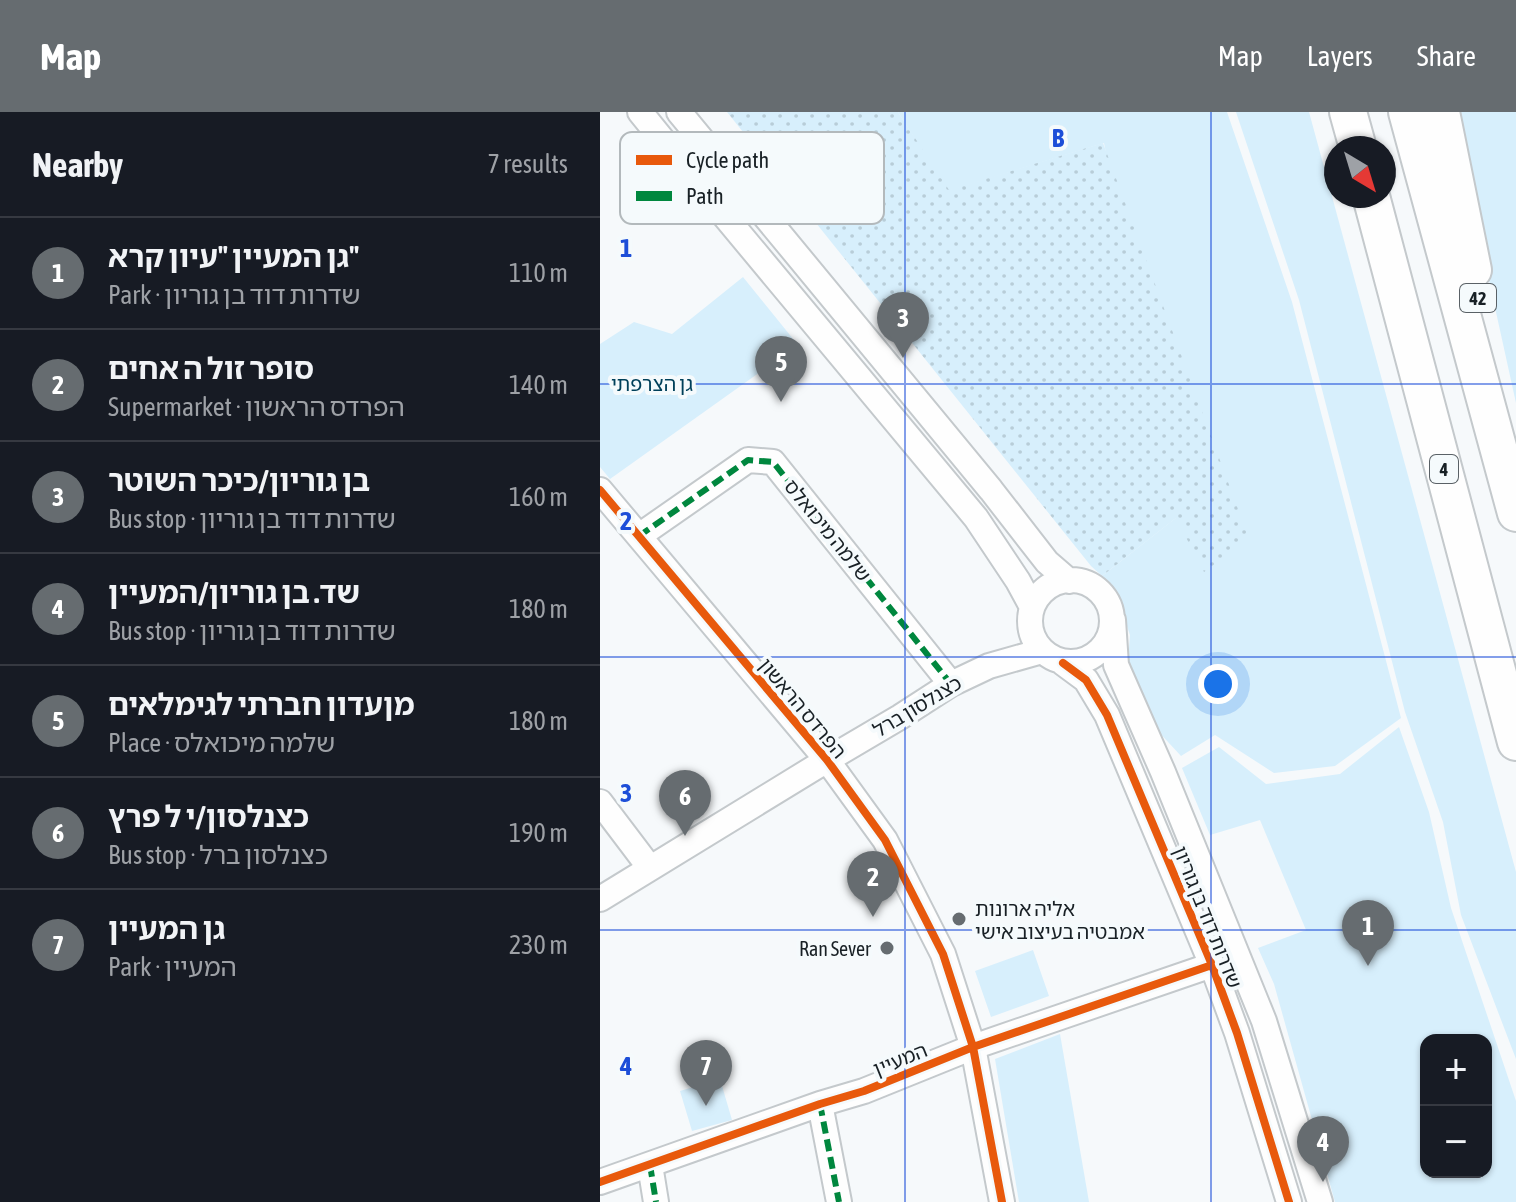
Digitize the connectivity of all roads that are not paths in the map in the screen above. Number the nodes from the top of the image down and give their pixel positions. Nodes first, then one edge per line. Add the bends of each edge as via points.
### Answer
1 (640, 112) edge
2 (679, 112) edge
3 (1348, 112) edge
4 (1407, 112) edge
5 (1441, 112) edge
6 (656, 132) edge
7 (696, 132) edge
8 (1355, 136) edge
9 (1374, 208) edge
10 (730, 224) edge
11 (771, 224) edge
12 (1516, 483) edge
13 (600, 490) edge
14 (1516, 513) edge
15 (639, 536) junction
16 (1069, 581) junction
17 (1031, 615) junction
18 (1113, 620) junction
19 (1042, 651) junction
20 (1063, 663) junction
21 (989, 666) junction
22 (951, 684) junction
23 (1516, 742) edge
24 (827, 760) junction
25 (600, 802) edge
26 (650, 868) junction
27 (600, 899) edge
28 (1212, 965) junction
29 (973, 1047) junction
30 (820, 1104) junction
31 (650, 1165) junction
32 (600, 1182) edge
33 (656, 1202) edge
34 (839, 1202) edge
35 (1002, 1202) edge
36 (1289, 1202) edge
37 (1320, 1202) edge

1 - 6 street
2 - 7 street
3 - 8 highway
4 - 14 highway
5 - 12 highway, 42
9 - 23 highway, 4
10 - 17 street via 976,518 1018,581
11 - 16 street via 1047,562
13 - 15 street, הפרדס הראשון
15 - 22 street, שלמה מיכואלס via 748,460 773,462
15 - 24 street, הפרדס הראשון
16 - 17 street via 1043,590
16 - 18 street via 1098,589
17 - 19 street via 1030,633
17 - 21 street, כצנלסון ברל
18 - 20 street via 1100,651 1078,663
18 - 37 street, שדרות דוד בן גוריון via 1116,665 1264,1021
19 - 20 street
19 - 21 street, כצנלסון ברל
20 - 28 street, שדרות דוד בן גוריון via 1086,680 1107,715
21 - 22 street, כצנלסון ברל
22 - 24 street, כצנלסון ברל
24 - 26 street, כצנלסון ברל
24 - 29 street, הפרדס הראשון via 885,840 943,954
25 - 26 street
26 - 27 street, כצנלסון ברל
28 - 29 street, המעיין
28 - 36 street, שדרות דוד בן גוריון
29 - 30 street, המעיין
29 - 35 street, הפרדס הראשון
30 - 31 street, המעיין
30 - 34 street
31 - 32 street, המעיין
31 - 33 street

